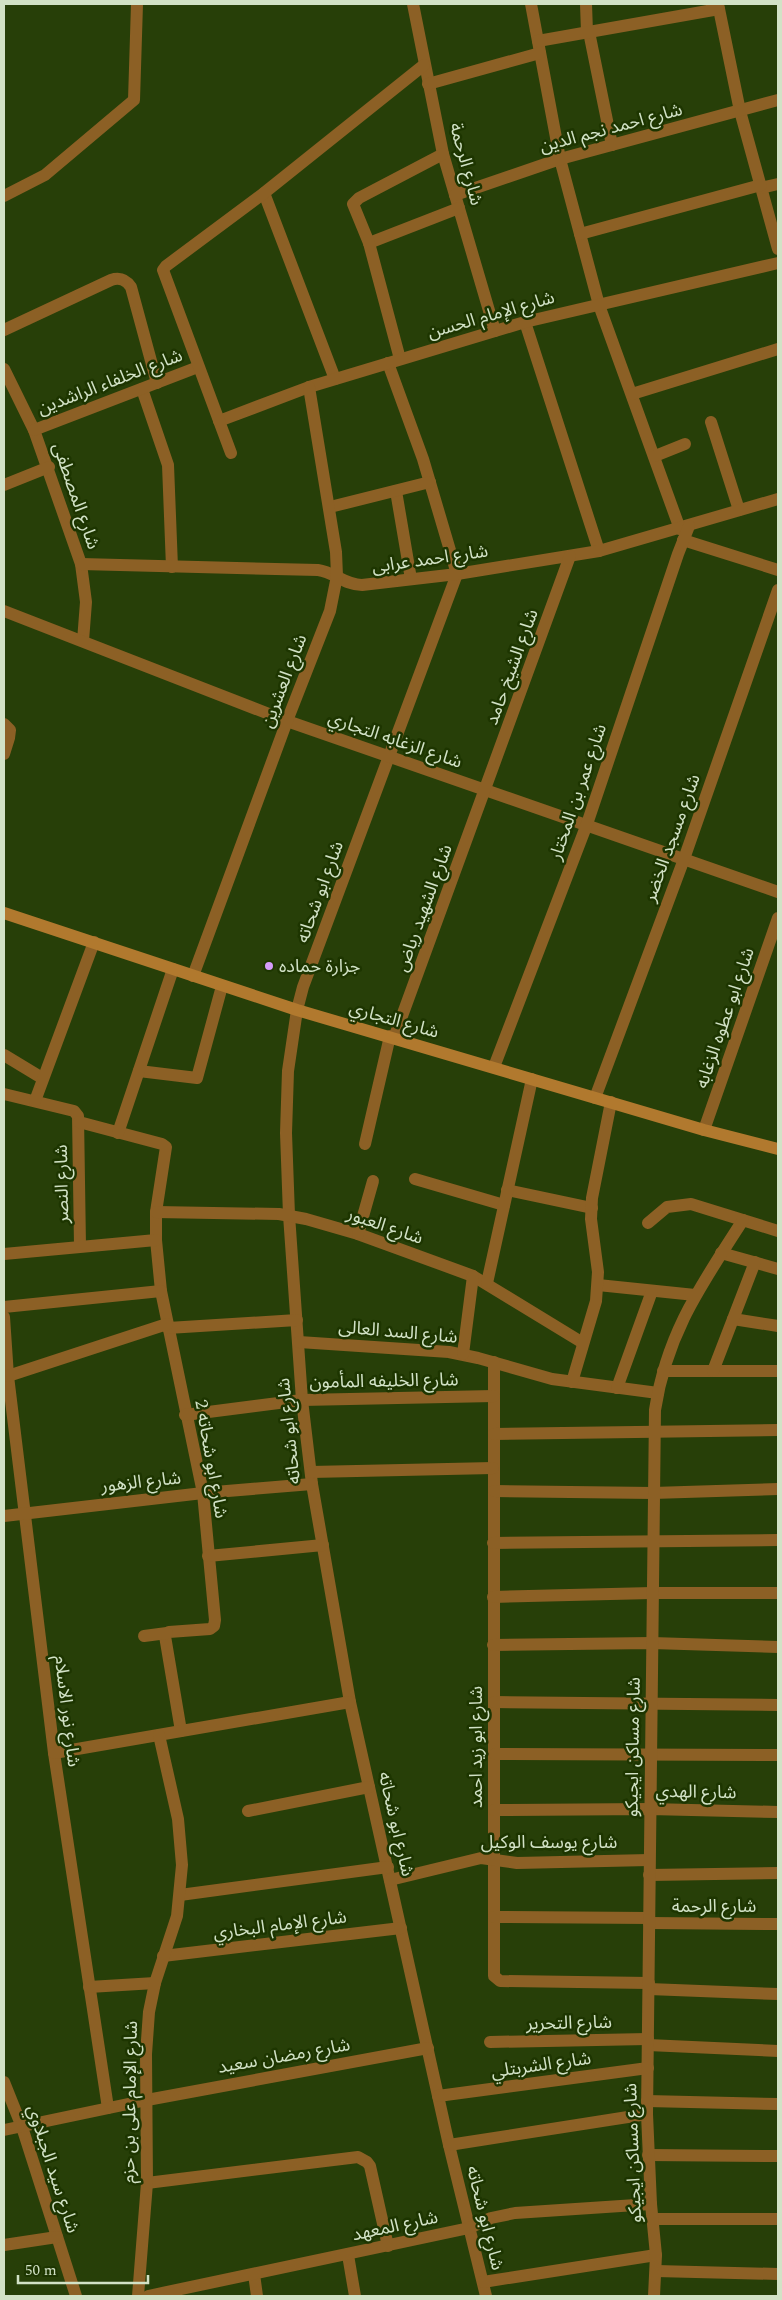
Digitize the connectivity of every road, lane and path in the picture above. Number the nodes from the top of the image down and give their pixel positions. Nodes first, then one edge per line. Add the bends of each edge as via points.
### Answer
1 (137, 4) edge
2 (413, 4) edge
3 (531, 4) edge
4 (586, 4) edge
5 (718, 6) edge
6 (588, 32) junction
7 (539, 47) junction
8 (424, 65) junction
9 (428, 84) junction
10 (778, 100) edge
11 (740, 111) junction
12 (612, 145) junction
13 (444, 154) junction
14 (560, 159) junction
15 (778, 184) edge
16 (761, 186) junction
17 (264, 193) junction
18 (455, 195) junction
19 (4, 196) edge
20 (459, 208) junction
21 (580, 234) junction
22 (369, 244) junction
23 (778, 249) edge
24 (778, 263) edge
25 (599, 305) junction
26 (526, 322) junction
27 (4, 330) edge
28 (495, 331) junction
29 (778, 349) edge
30 (394, 361) junction
31 (198, 367) junction
32 (4, 369) edge
33 (335, 379) junction
34 (157, 383) junction
35 (309, 387) junction
36 (142, 389) junction
37 (632, 394) junction
38 (219, 420) junction
39 (711, 422) dead end
40 (34, 430) junction
41 (685, 444) dead end
42 (231, 453) dead end
43 (655, 456) junction
44 (49, 467) junction
45 (430, 482) junction
46 (4, 485) edge
47 (396, 491) junction
48 (778, 499) edge
49 (330, 507) junction
50 (739, 510) junction
51 (684, 532) junction
52 (599, 551) junction
53 (570, 556) junction
54 (81, 564) junction
55 (172, 567) junction
56 (778, 570) edge
57 (457, 574) junction
58 (337, 576) junction
59 (412, 579) junction
60 (778, 590) edge
61 (4, 611) edge
62 (83, 641) junction
63 (287, 721) junction
64 (4, 724) edge
65 (4, 754) edge
66 (388, 756) junction
67 (486, 790) junction
68 (587, 824) junction
69 (684, 859) junction
70 (778, 892) edge
71 (4, 913) edge
72 (778, 918) edge
73 (94, 942) junction
74 (173, 970) junction
75 (193, 976) junction
76 (222, 986) junction
77 (297, 1010) junction
78 (392, 1037) junction
79 (4, 1055) edge
80 (494, 1067) junction
81 (139, 1071) junction
82 (42, 1078) junction
83 (532, 1079) junction
84 (4, 1094) edge
85 (595, 1098) junction
86 (35, 1101) junction
87 (611, 1102) junction
88 (79, 1122) junction
89 (704, 1130) junction
90 (118, 1133) junction
91 (365, 1144) dead end
92 (778, 1149) edge
93 (415, 1179) dead end
94 (372, 1181) dead end
95 (507, 1190) junction
96 (504, 1205) junction
97 (592, 1208) junction
98 (156, 1212) junction
99 (290, 1215) junction
100 (743, 1220) junction
101 (648, 1223) dead end
102 (778, 1231) edge
103 (358, 1234) junction
104 (156, 1240) junction
105 (80, 1246) junction
106 (721, 1253) junction
107 (4, 1254) edge
108 (755, 1262) junction
109 (778, 1269) edge
110 (473, 1276) junction
111 (487, 1283) junction
112 (598, 1285) junction
113 (652, 1290) junction
114 (161, 1291) junction
115 (695, 1295) junction
116 (4, 1307) edge
117 (4, 1317) edge
118 (297, 1320) junction
119 (733, 1320) junction
120 (168, 1326) junction
121 (778, 1326) edge
122 (299, 1342) junction
123 (583, 1343) junction
124 (463, 1354) junction
125 (494, 1362) junction
126 (778, 1370) edge
127 (662, 1371) junction
128 (713, 1371) junction
129 (8, 1376) junction
130 (572, 1382) junction
131 (617, 1388) junction
132 (658, 1393) junction
133 (494, 1396) junction
134 (302, 1400) junction
135 (185, 1415) junction
136 (778, 1430) edge
137 (654, 1431) junction
138 (494, 1434) junction
139 (493, 1468) junction
140 (311, 1478) junction
141 (778, 1489) edge
142 (494, 1491) junction
143 (653, 1492) junction
144 (203, 1493) junction
145 (24, 1513) junction
146 (4, 1516) edge
147 (778, 1540) edge
148 (653, 1542) junction
149 (493, 1543) junction
150 (322, 1545) junction
151 (208, 1556) junction
152 (778, 1592) edge
153 (652, 1593) junction
154 (493, 1597) junction
155 (166, 1633) junction
156 (144, 1636) dead end
157 (652, 1643) junction
158 (493, 1645) junction
159 (778, 1647) edge
160 (350, 1702) junction
161 (494, 1702) junction
162 (651, 1703) junction
163 (778, 1705) edge
164 (181, 1731) junction
165 (159, 1734) junction
166 (54, 1753) junction
167 (495, 1754) junction
168 (650, 1755) junction
169 (778, 1755) edge
170 (369, 1787) junction
171 (650, 1809) junction
172 (494, 1810) junction
173 (248, 1811) dead end
174 (778, 1812) edge
175 (494, 1858) junction
176 (649, 1860) junction
177 (389, 1873) junction
178 (778, 1873) edge
179 (649, 1874) junction
180 (180, 1895) junction
181 (494, 1917) junction
182 (649, 1921) junction
183 (778, 1924) edge
184 (401, 1928) junction
185 (163, 1956) junction
186 (155, 1983) junction
187 (649, 1986) junction
188 (89, 1987) junction
189 (778, 1994) edge
190 (490, 2042) dead end
191 (648, 2042) junction
192 (428, 2048) junction
193 (778, 2051) edge
194 (648, 2068) junction
195 (4, 2082) edge
196 (438, 2096) junction
197 (147, 2100) junction
198 (647, 2101) junction
199 (778, 2104) edge
200 (108, 2108) junction
201 (647, 2114) junction
202 (22, 2127) junction
203 (4, 2130) edge
204 (449, 2144) junction
205 (648, 2156) junction
206 (778, 2156) edge
207 (146, 2183) junction
208 (651, 2204) junction
209 (652, 2219) junction
210 (778, 2219) edge
211 (469, 2228) junction
212 (57, 2237) junction
213 (4, 2245) edge
214 (388, 2246) junction
215 (348, 2254) junction
216 (656, 2255) junction
217 (656, 2271) junction
218 (254, 2274) junction
219 (778, 2274) edge
220 (483, 2282) junction
221 (76, 2296) edge
222 (138, 2296) edge
223 (148, 2296) edge
224 (257, 2296) edge
225 (355, 2296) edge
226 (486, 2296) edge
227 (654, 2296) edge

1 - 19 street via 134,100 45,175
2 - 8 street, شارع الرحمة
3 - 7 street
4 - 6 street
5 - 6 street
5 - 11 street
6 - 7 street
6 - 12 street
7 - 9 street
7 - 14 street
8 - 9 street, شارع الرحمة
8 - 17 street
9 - 13 street, شارع الرحمة
10 - 11 street, شارع احمد نجم الدين
11 - 12 street, شارع احمد نجم الدين
11 - 16 street
12 - 14 street, شارع احمد نجم الدين
13 - 18 street, شارع الرحمة
13 - 22 street via 355,200 354,209
14 - 18 street, شارع احمد نجم الدين
14 - 21 street
15 - 16 street
16 - 21 street
16 - 23 street
17 - 31 street via 163,270
17 - 33 street
18 - 20 street, شارع الرحمة
20 - 22 street
20 - 28 street, شارع الرحمة
21 - 25 street
22 - 30 street
24 - 25 street, شارع الإمام الحسن
25 - 26 street, شارع الإمام الحسن
25 - 37 street
26 - 28 street, شارع الإمام الحسن
26 - 52 street
27 - 34 street via 120,278 131,287
28 - 30 street, شارع الإمام الحسن
29 - 37 street
30 - 33 street, شارع الإمام الحسن
30 - 45 street
31 - 34 street, شارع الخلفاء الراشدين
31 - 38 street
32 - 40 street, شارع المصطفى
33 - 35 street, شارع الإمام الحسن
34 - 36 street, شارع الخلفاء الراشدين
35 - 38 street, شارع الإمام الحسن
35 - 49 street, شارع العشرين
36 - 40 street, شارع الخلفاء الراشدين
36 - 55 street via 168,466
37 - 43 street
38 - 42 street
39 - 50 street
40 - 44 street, شارع المصطفى
41 - 43 street
43 - 51 street
44 - 46 street
44 - 54 street, شارع المصطفى
45 - 47 street
45 - 57 street
47 - 49 street
47 - 59 street
48 - 50 street, شارع احمد عرابى
49 - 58 street, شارع العشرين
50 - 51 street, شارع احمد عرابى
51 - 52 street, شارع احمد عرابى
51 - 56 street
51 - 68 street, شارع عمر بن المختار
52 - 53 street, شارع احمد عرابى
53 - 57 street, شارع احمد عرابى
53 - 67 street, شارع الشيخ حامد
54 - 55 street, شارع احمد عرابى
54 - 62 street, شارع المصطفى via 86,602
55 - 58 street, شارع احمد عرابى via 318,570
57 - 59 street, شارع احمد عرابى
57 - 66 street, شارع ابو شحاته
58 - 59 street, شارع احمد عرابى via 355,585
58 - 63 street, شارع العشرين via 330,611
60 - 69 street, شارع مسجد الخضر
61 - 62 street, شارع الزغابه التجاري
62 - 63 street, شارع الزغابه التجاري
63 - 66 street, شارع الزغابه التجاري
63 - 75 street, شارع العشرين
64 - 65 street via 10,730
66 - 67 street, شارع الزغابه التجاري
66 - 77 street, شارع ابو شحاته
67 - 68 street, شارع الزغابه التجاري
67 - 78 street, شارع الشهيد رياض
68 - 69 street, شارع الزغابه التجاري
68 - 80 street, شارع عمر بن المختار
69 - 70 street, شارع الزغابه التجاري
69 - 85 street, شارع مسجد الخضر
71 - 73 street, شارع التجاري
72 - 89 street, شارع ابو عطوه الزغابه
73 - 74 street, شارع التجاري
73 - 82 street
74 - 75 street, شارع التجاري
74 - 81 street
75 - 76 street, شارع التجاري
76 - 77 street, شارع التجاري
76 - 81 street via 196,1078
77 - 78 street, شارع التجاري
77 - 99 street, شارع ابو شحاته via 286,1102
78 - 80 street, شارع التجاري
78 - 91 street, شارع الشهيد رياض
79 - 82 street
80 - 83 street, شارع التجاري
81 - 90 street
82 - 86 street
83 - 85 street, شارع التجاري
83 - 95 street
84 - 86 street
85 - 87 street, شارع التجاري
86 - 88 street via 74,1111
87 - 89 street, شارع التجاري
87 - 97 street
88 - 90 street
88 - 105 street, شارع النصر
89 - 92 street, شارع التجاري
90 - 98 street, شارع ابو شحاته 2 via 166,1147
93 - 96 street
94 - 103 street
95 - 96 street
95 - 97 street
96 - 111 street
97 - 112 street
98 - 99 street, شارع العبور
98 - 104 street, شارع ابو شحاته 2
99 - 103 street, شارع العبور
99 - 118 street, شارع ابو شحاته
100 - 101 street via 683,1204 667,1207
100 - 102 street
100 - 106 street, شارع مساكن ايجيكو
103 - 110 street, شارع العبور
104 - 105 street
104 - 114 street, شارع ابو شحاته 2
105 - 107 street
106 - 108 street
106 - 115 street, شارع مساكن ايجيكو
108 - 109 street
108 - 119 street
110 - 111 street, شارع العبور
110 - 124 street
111 - 123 street, شارع العبور
112 - 113 street
112 - 123 street
113 - 115 street
113 - 131 street
114 - 116 street
114 - 120 street, شارع ابو شحاته 2
115 - 127 street, شارع مساكن ايجيكو
117 - 129 street, شارع نور الاسلام
118 - 120 street
118 - 122 street, شارع ابو شحاته
119 - 121 street
119 - 128 street
120 - 129 street
120 - 135 street, شارع ابو شحاته 2
122 - 124 street, شارع السد العالى
122 - 134 street, شارع ابو شحاته
123 - 130 street
124 - 125 street, شارع السد العالى
125 - 130 street
125 - 133 street, شارع ابو زيد احمد
126 - 128 street
127 - 128 street
127 - 132 street, شارع مساكن ايجيكو
129 - 145 street, شارع نور الاسلام
130 - 131 street
131 - 132 street
132 - 137 street, شارع مساكن ايجيكو
133 - 134 street, شارع الخليفه المأمون
133 - 138 street, شارع ابو زيد احمد
134 - 135 street, شارع الخليفه المأمون
134 - 140 street, شارع ابو شحاته
135 - 144 street, شارع ابو شحاته 2
136 - 137 street
137 - 138 street
137 - 143 street, شارع مساكن ايجيكو
138 - 139 street, شارع ابو زيد احمد
139 - 140 street, شارع الزهور
139 - 142 street, شارع ابو زيد احمد
140 - 144 street, شارع الزهور
140 - 150 street, شارع ابو شحاته
141 - 143 street
142 - 143 street
142 - 149 street, شارع ابو زيد احمد
143 - 148 street, شارع مساكن ايجيكو
144 - 145 street, شارع الزهور
144 - 151 street, شارع ابو شحاته 2
145 - 146 street, شارع الزهور
145 - 166 street, شارع نور الاسلام
147 - 148 street
148 - 149 street
148 - 153 street, شارع مساكن ايجيكو
149 - 154 street, شارع ابو زيد احمد
150 - 151 street
150 - 160 street, شارع ابو شحاته
151 - 155 street, شارع ابو شحاته 2 via 214,1626
152 - 153 street
153 - 154 street
153 - 157 street, شارع مساكن ايجيكو
154 - 158 street, شارع ابو زيد احمد
155 - 156 street
155 - 164 street
157 - 158 street
157 - 159 street
157 - 162 street, شارع مساكن ايجيكو
158 - 161 street, شارع ابو زيد احمد
160 - 164 street
160 - 170 street, شارع ابو شحاته
161 - 162 street
161 - 167 street, شارع ابو زيد احمد
162 - 163 street
162 - 168 street, شارع مساكن ايجيكو
164 - 165 street
165 - 166 street
165 - 180 street, شارع الإمام على بن حزم via 181,1834
166 - 188 street, شارع نور الاسلام
167 - 168 street
167 - 172 street, شارع ابو زيد احمد
168 - 169 street
168 - 171 street, شارع مساكن ايجيكو
170 - 173 street
170 - 177 street, شارع ابو شحاته
171 - 172 street, شارع الهدي
171 - 174 street, شارع الهدي
171 - 176 street, شارع مساكن ايجيكو
172 - 175 street, شارع ابو زيد احمد
175 - 176 street, شارع يوسف الوكيل via 526,1864
175 - 177 street, شارع يوسف الوكيل
175 - 181 street, شارع ابو زيد احمد
176 - 179 street, شارع مساكن ايجيكو
177 - 180 street, شارع يوسف الوكيل
177 - 184 street, شارع ابو شحاته
178 - 179 street
179 - 182 street, شارع مساكن ايجيكو
180 - 185 street, شارع الإمام على بن حزم
181 - 182 street, شارع الرحمة
181 - 187 street, شارع ابو زيد احمد via 494,1976 498,1980
182 - 183 street, شارع الرحمة
182 - 187 street, شارع مساكن ايجيكو
184 - 185 street, شارع الإمام البخاري
184 - 192 street, شارع ابو شحاته
185 - 186 street, شارع الإمام على بن حزم
186 - 188 street
186 - 197 street, شارع الإمام على بن حزم via 147,2033
187 - 189 street
187 - 191 street, شارع مساكن ايجيكو
188 - 200 street, شارع نور الاسلام
190 - 191 street, شارع التحرير
191 - 193 street, شارع التحرير
191 - 194 street, شارع مساكن ايجيكو
192 - 196 street, شارع ابو شحاته
192 - 197 street, شارع رمضان سعيد
194 - 196 street, شارع الشربتلي
194 - 198 street, شارع مساكن ايجيكو
195 - 202 street, شارع سيد الجبلاوي
196 - 204 street, شارع ابو شحاته
197 - 200 street, شارع رمضان سعيد
197 - 207 street, شارع الإمام على بن حزم
198 - 199 street
198 - 201 street, شارع مساكن ايجيكو
200 - 202 street, شارع رمضان سعيد
201 - 204 street
201 - 205 street, شارع مساكن ايجيكو
202 - 203 street, شارع رمضان سعيد
202 - 212 street, شارع سيد الجبلاوي
204 - 211 street, شارع ابو شحاته
205 - 206 street
205 - 208 street, شارع مساكن ايجيكو
207 - 214 street via 358,2157 370,2166
207 - 222 street, شارع الإمام على بن حزم
208 - 209 street, شارع مساكن ايجيكو
208 - 211 street, شارع المعهد via 515,2213 491,2218
209 - 210 street
209 - 216 street, شارع مساكن ايجيكو
211 - 214 street, شارع المعهد
211 - 220 street, شارع ابو شحاته
212 - 213 street
212 - 221 street, شارع سيد الجبلاوي
214 - 215 street, شارع المعهد
215 - 218 street, شارع المعهد
215 - 225 street
216 - 217 street, شارع مساكن ايجيكو
216 - 220 street
217 - 219 street
217 - 227 street, شارع مساكن ايجيكو
218 - 223 street, شارع المعهد
218 - 224 street
220 - 226 street, شارع ابو شحاته

